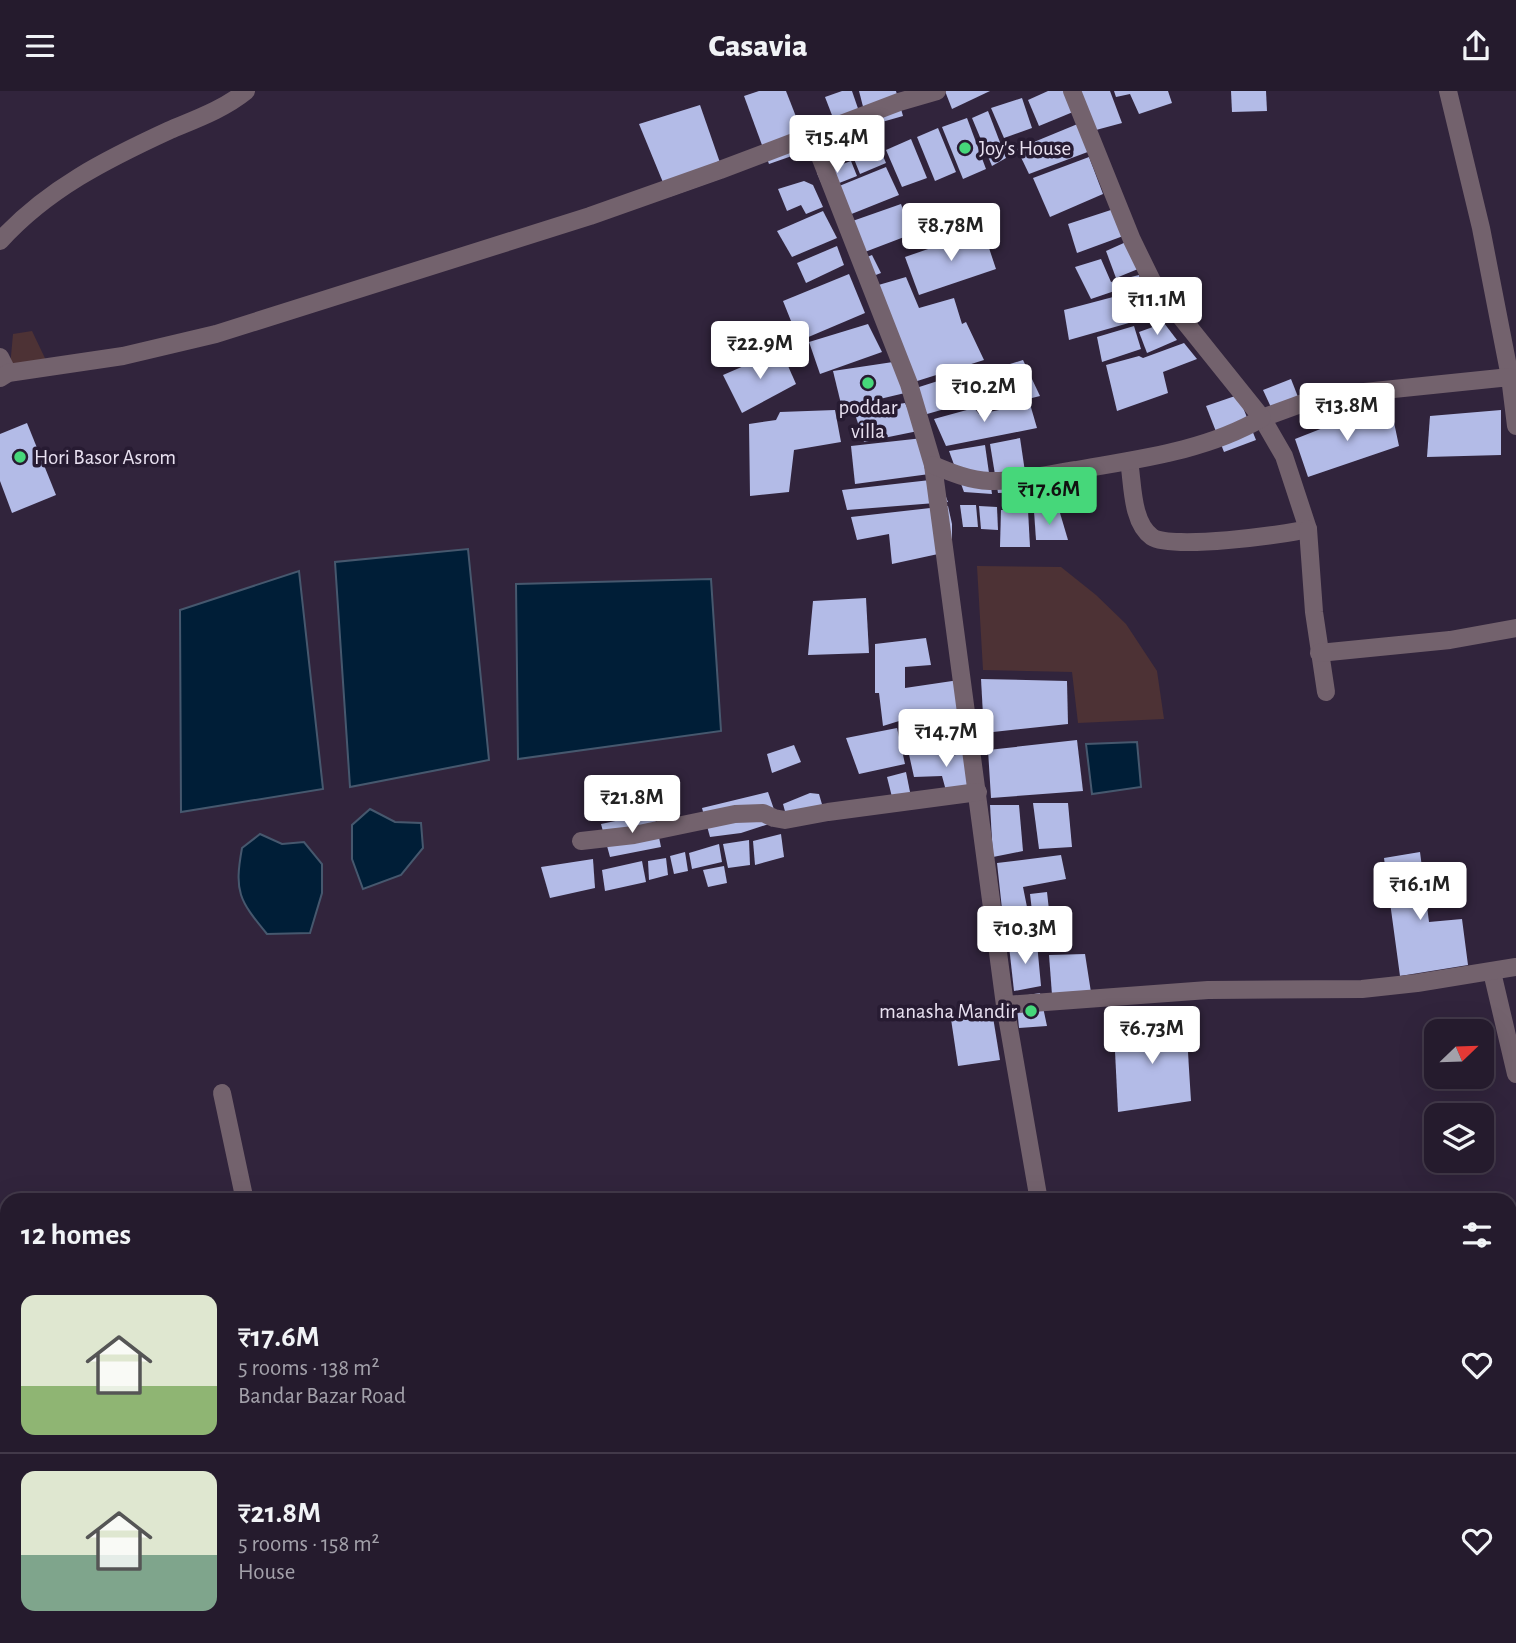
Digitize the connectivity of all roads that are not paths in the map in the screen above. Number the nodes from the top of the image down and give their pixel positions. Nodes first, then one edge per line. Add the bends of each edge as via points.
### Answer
1 (246, 91) edge
2 (937, 91) edge
3 (1072, 91) edge
4 (1448, 91) edge
5 (898, 97) edge
6 (812, 136) junction
7 (0, 241) edge
8 (3, 369) edge
9 (1513, 377) edge
10 (1262, 418) junction
11 (1516, 426) edge
12 (1129, 461) junction
13 (933, 465) junction
14 (1308, 529) junction
15 (1516, 628) edge
16 (1319, 653) junction
17 (1326, 692) dead end
18 (978, 792) junction
19 (581, 841) dead end
20 (1516, 967) edge
21 (1492, 972) junction
22 (1005, 1005) junction
23 (1516, 1074) edge
24 (222, 1093) dead end
25 (243, 1193) edge
26 (1038, 1193) edge

1 - 7 street via 60,188
2 - 5 street
3 - 10 street via 1153,281
4 - 9 street
5 - 6 street
6 - 8 street via 590,216 216,334 123,356
6 - 13 street via 909,384
9 - 10 street via 1345,394
9 - 11 street
10 - 12 street via 1223,437
10 - 14 street via 1284,456
12 - 13 street via 992,481 963,478
12 - 14 street via 1136,507 1153,538 1173,543
13 - 18 street
14 - 16 street
15 - 16 street via 1450,640
16 - 17 street
18 - 19 street via 785,820 763,813 735,814
18 - 22 street
20 - 21 street
21 - 22 street via 1362,989 1208,990
21 - 23 street
22 - 26 street
24 - 25 street

